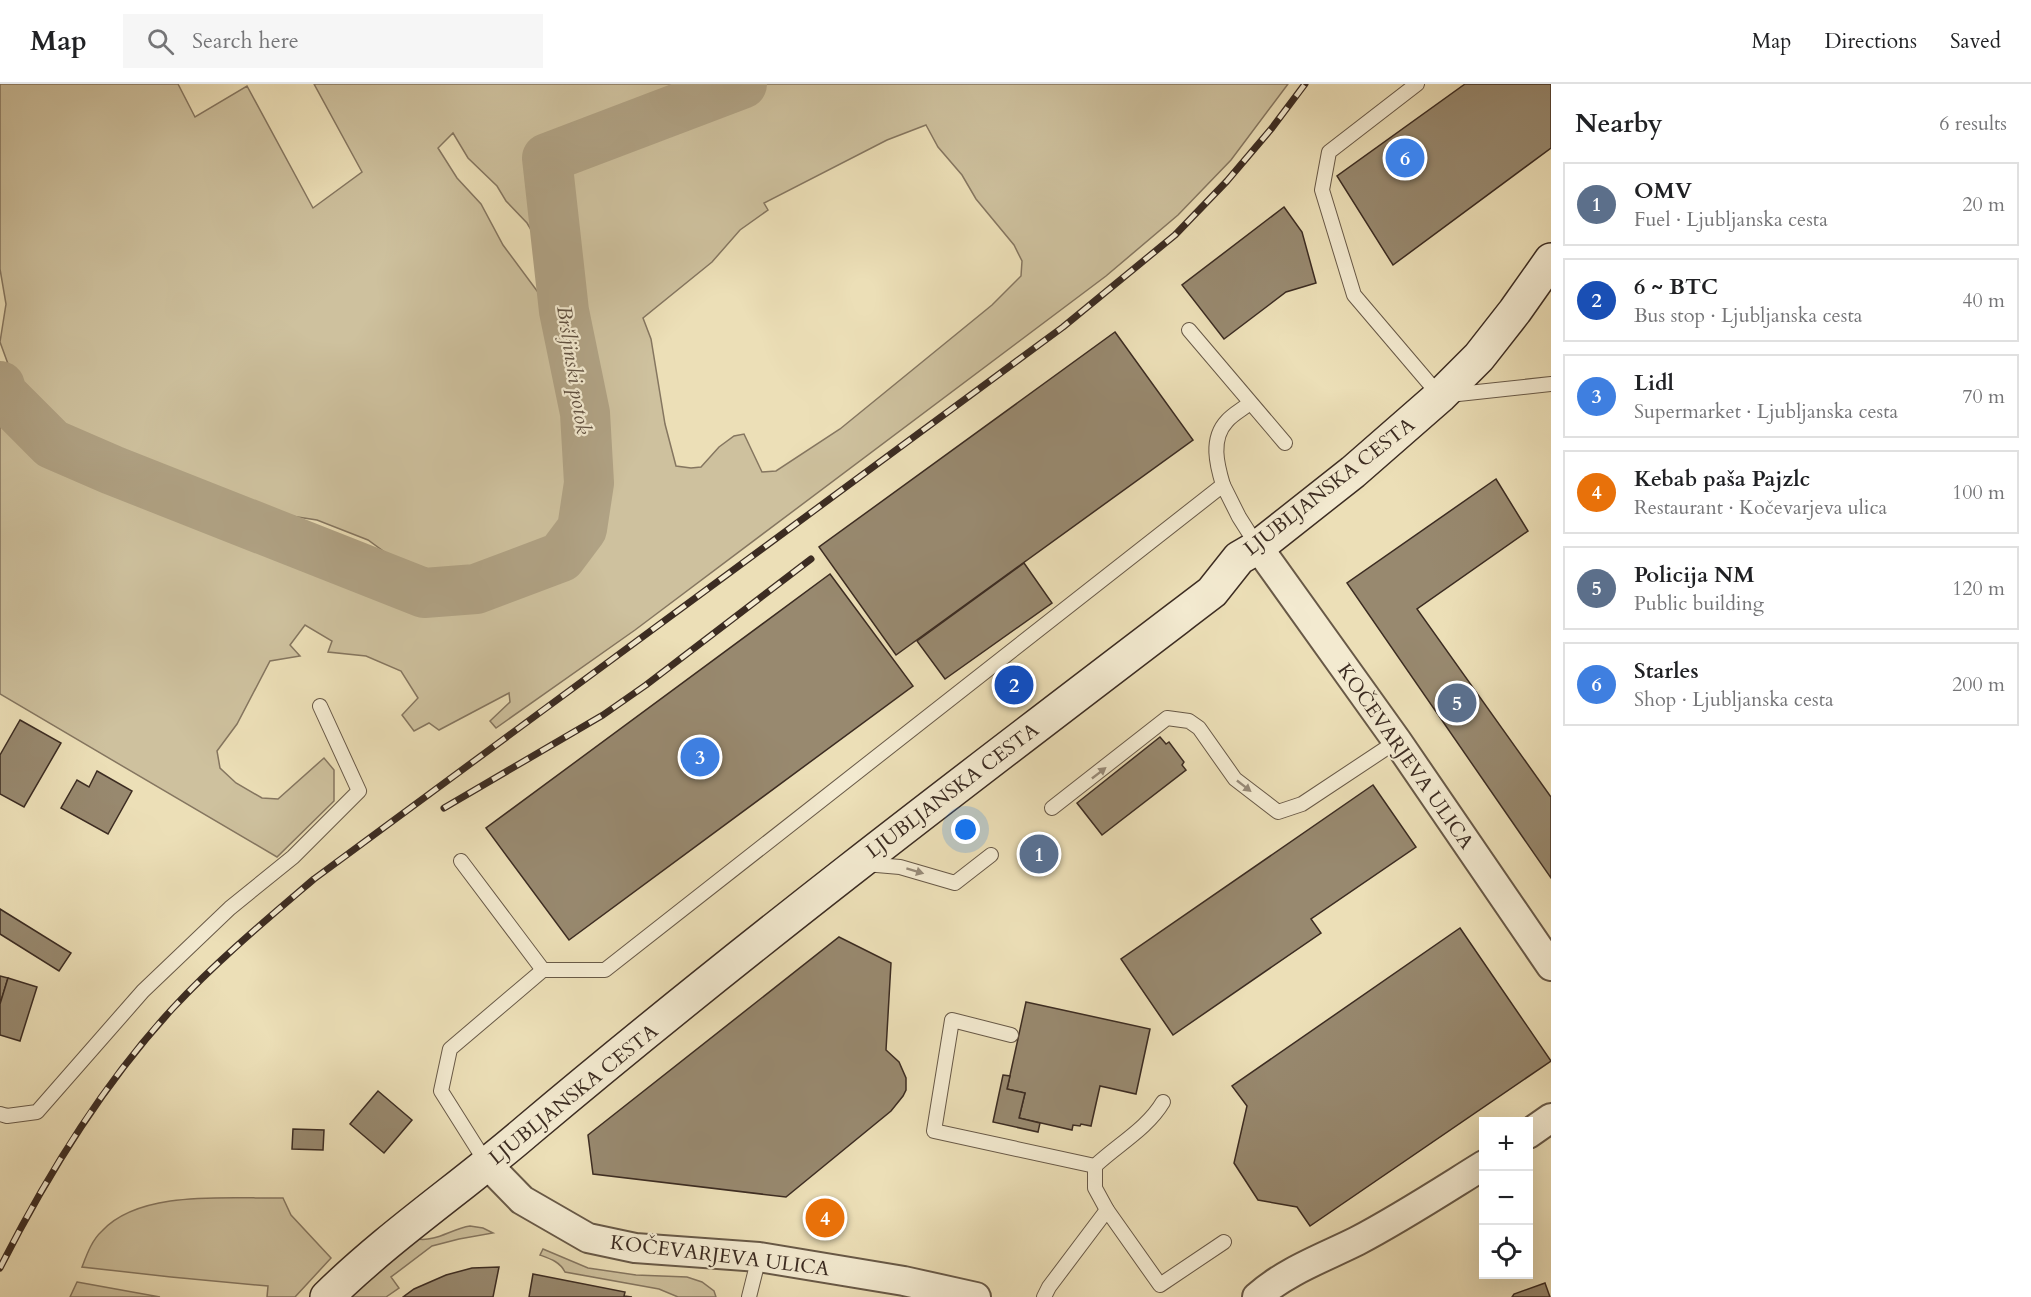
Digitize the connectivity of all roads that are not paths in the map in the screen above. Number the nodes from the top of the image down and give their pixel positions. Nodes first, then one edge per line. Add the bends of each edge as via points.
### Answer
1 (1417, 84) edge
2 (1551, 260) edge
3 (1190, 330) dead end
4 (1551, 384) edge
5 (1440, 396) junction
6 (1250, 403) junction
7 (1285, 443) dead end
8 (1223, 485) junction
9 (1258, 547) junction
10 (320, 706) dead end
11 (1397, 741) junction
12 (1052, 808) dead end
13 (991, 855) dead end
14 (461, 861) dead end
15 (857, 863) junction
16 (1551, 966) edge
17 (543, 970) junction
18 (1011, 1035) dead end
19 (1163, 1102) dead end
20 (0, 1114) edge
21 (1551, 1118) edge
22 (1533, 1131) edge
23 (487, 1164) junction
24 (1095, 1166) junction
25 (1479, 1168) edge
26 (1107, 1210) junction
27 (1224, 1242) dead end
28 (759, 1257) junction
29 (327, 1297) edge
30 (749, 1297) edge
31 (976, 1297) edge
32 (1044, 1297) edge
33 (1257, 1297) edge

1 - 5 lane via 1329,152 1322,190 1354,295
2 - 5 main road, LJUBLJANSKA CESTA via 1479,357
3 - 6 lane
4 - 5 lane
5 - 9 main road, LJUBLJANSKA CESTA
6 - 7 lane
6 - 8 lane via 1226,422 1217,440 1216,462
8 - 9 lane
8 - 17 lane via 605,970
9 - 11 street, KOČEVARJEVA ULICA
9 - 15 main road, LJUBLJANSKA CESTA via 1239,558 1212,592
10 - 20 lane via 359,791 294,857 230,908 143,991 37,1112
12 -> 11 lane via 1167,718 1189,721 1199,728 1235,779 1278,812 1302,804
11 - 16 street, KOČEVARJEVA ULICA
15 -> 13 lane via 900,867 955,884
14 - 17 lane
15 - 23 main road, LJUBLJANSKA CESTA
17 - 23 lane via 450,1049 441,1091
18 - 24 lane via 952,1020 934,1131
19 - 24 lane via 1154,1117
21 - 22 street
23 - 28 street, KOČEVARJEVA ULICA via 522,1200 588,1238 635,1248
23 - 29 main road, LJUBLJANSKA CESTA via 394,1237
24 - 26 lane via 1095,1188
25 - 33 street via 1367,1235 1293,1271
26 - 27 lane via 1161,1285
26 - 32 lane
28 - 30 lane
28 - 31 street, KOČEVARJEVA ULICA

